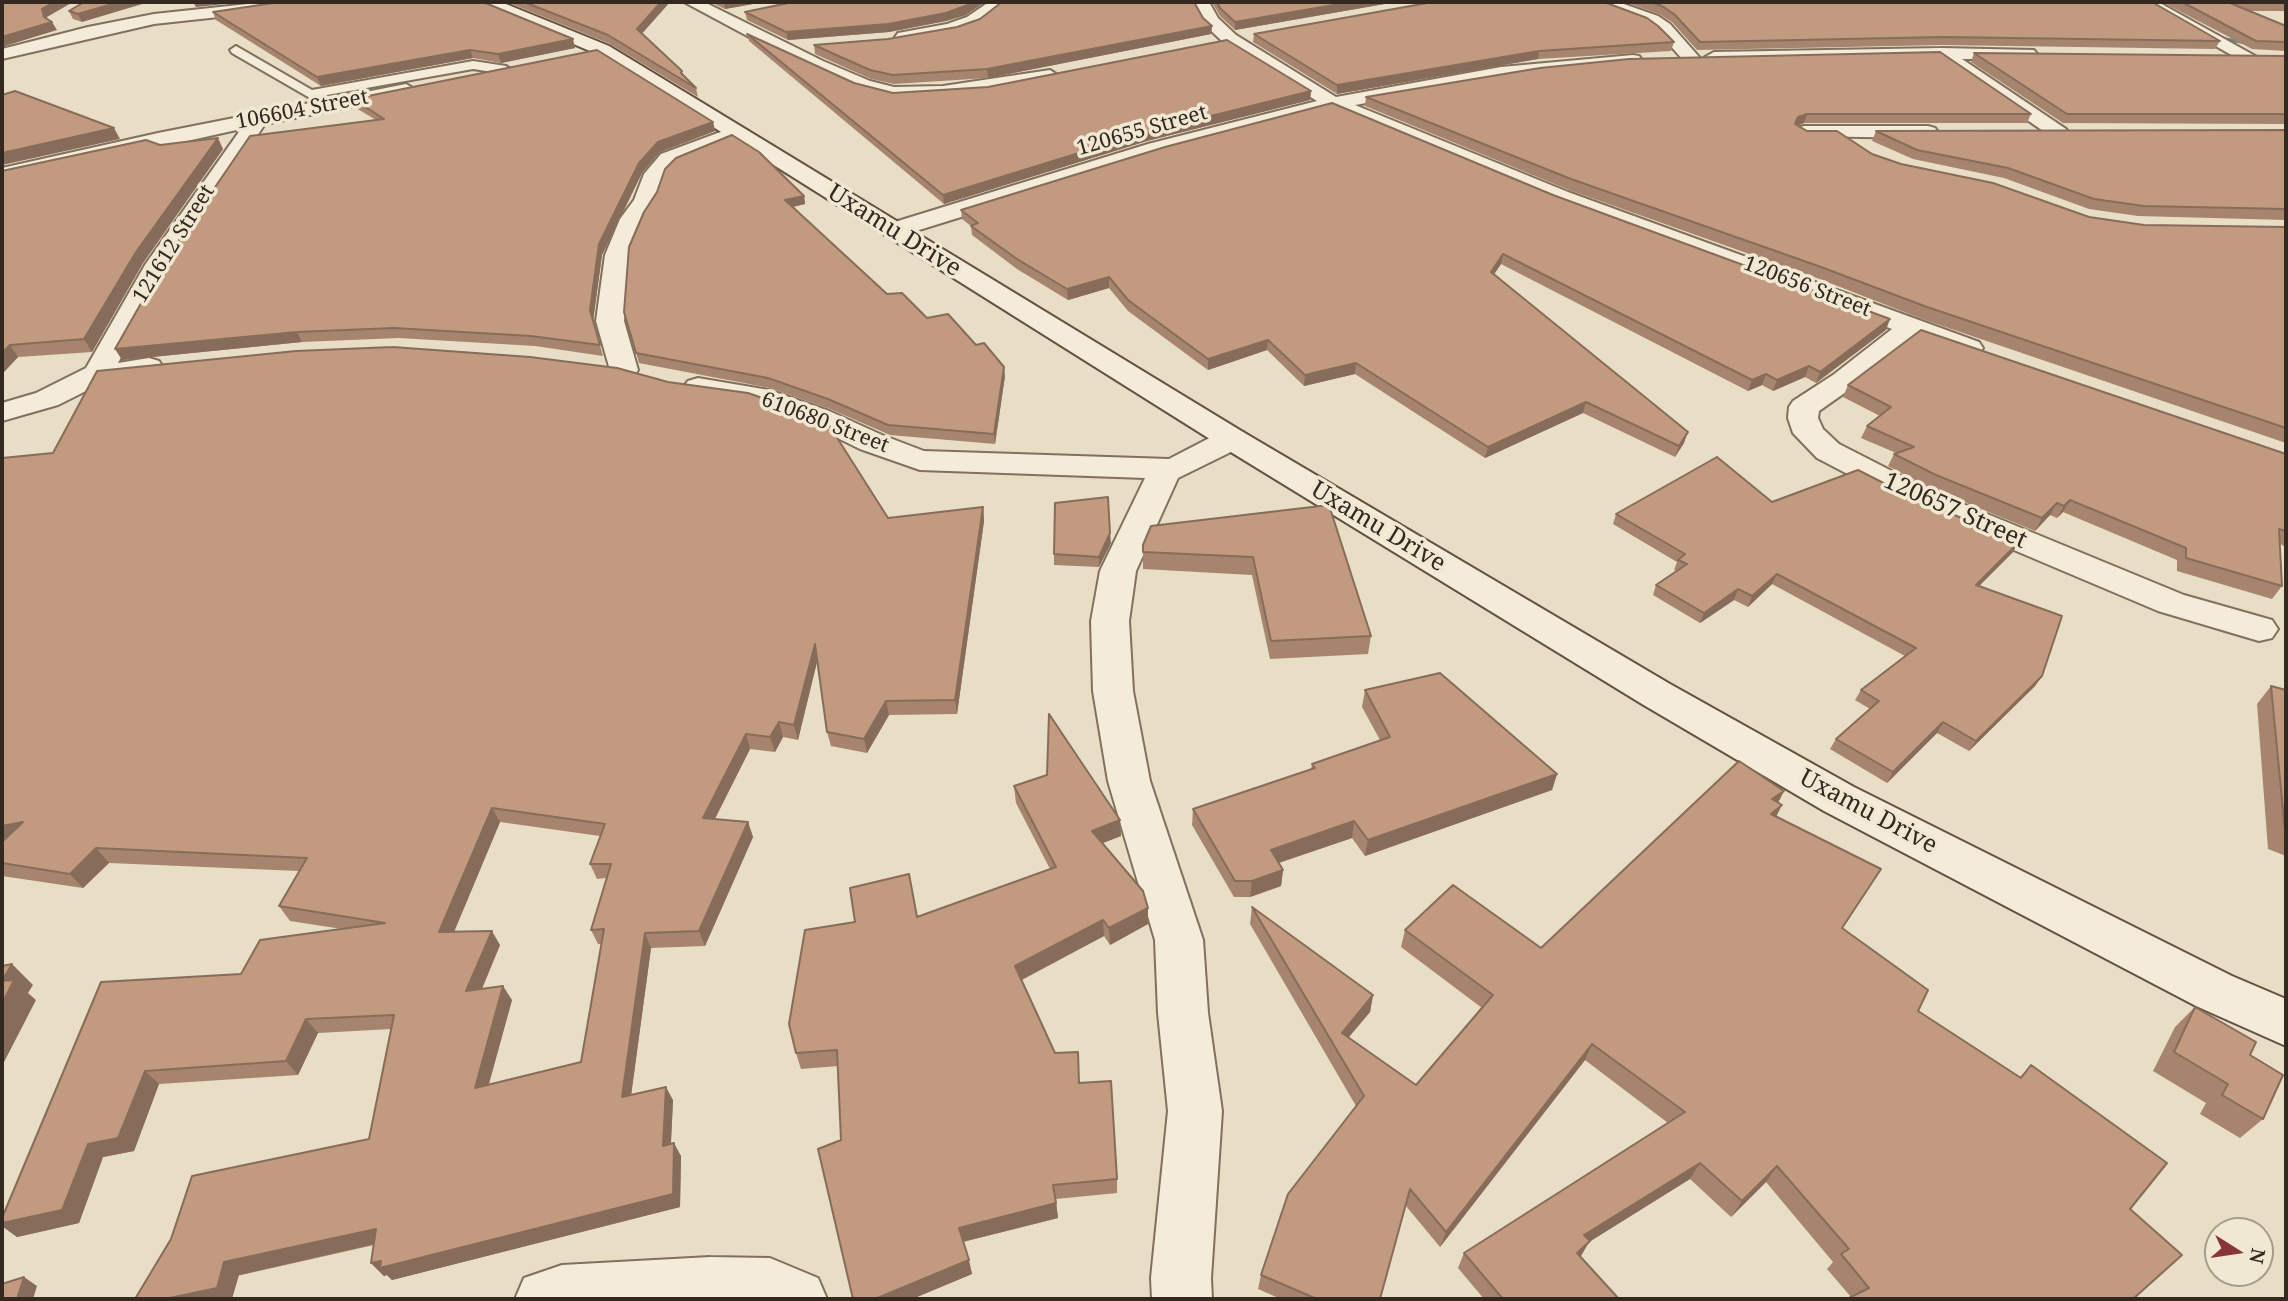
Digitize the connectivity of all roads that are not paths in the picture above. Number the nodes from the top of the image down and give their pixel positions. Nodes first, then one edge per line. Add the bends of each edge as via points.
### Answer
1 (292, 2) edge
2 (487, 2) edge
3 (692, 2) edge
4 (1202, 2) edge
5 (1602, 2) edge
6 (2146, 2) edge
7 (996, 4) edge
8 (748, 12) edge
9 (722, 18) junction
10 (57, 22) dead end
11 (89, 32) junction
12 (1257, 35) edge
13 (889, 40) edge
14 (1230, 40) junction
15 (1203, 45) edge
16 (822, 47) edge
17 (787, 48) junction
18 (236, 50) dead end
19 (603, 50) junction
20 (1941, 52) junction
21 (2, 54) edge
22 (2046, 54) edge
23 (2207, 56) edge
24 (2248, 57) junction
25 (2273, 57) edge
26 (567, 58) edge
27 (1691, 58) junction
28 (530, 65) edge
29 (506, 69) junction
30 (1067, 73) edge
31 (1333, 103) junction
32 (258, 119) junction
33 (1804, 132) edge
34 (1839, 132) junction
35 (1949, 132) edge
36 (2017, 132) edge
37 (2085, 132) edge
38 (734, 133) junction
39 (2059, 133) junction
40 (1869, 151) edge
41 (2, 174) edge
42 (894, 230) junction
43 (1911, 327) junction
44 (1998, 358) edge
45 (171, 365) edge
46 (97, 374) junction
47 (47, 399) junction
48 (2, 412) edge
49 (2, 439) edge
50 (1232, 439) junction
51 (1165, 469) junction
52 (2259, 629) dead end
53 (2286, 1023) edge
54 (545, 1299) edge
55 (797, 1299) edge
56 (1182, 1299) edge

1 - 11 street
2 - 19 street, Uxamu Drive
3 - 9 street
4 - 14 street, 120656 Street via 1211,21
5 - 27 street via 1664,28
6 - 24 street
7 - 13 street via 973,21 951,29
8 - 9 street
9 - 17 street
10 - 11 street
11 - 21 street
12 - 14 street
14 - 15 street
14 - 31 street, 120656 Street
16 - 17 street
17 - 30 street via 863,85 894,93 988,87
18 - 29 lane via 310,94 473,65
19 - 26 street
19 - 38 street, Uxamu Drive
20 - 22 street, 120655 Street
20 - 27 street, 120655 Street
20 - 39 street
23 - 24 street
24 - 25 street
27 - 31 street, 120655 Street via 1501,73
28 - 29 street, 106604 Street
29 - 32 street, 106604 Street
31 - 42 street, 120655 Street via 1156,149
31 - 43 street, 120656 Street via 1560,197
32 - 41 street, 106604 Street
32 - 46 street, 121612 Street via 158,265
33 - 34 street
34 - 35 street
34 - 40 street
36 - 39 street
37 - 39 street
38 - 42 street, Uxamu Drive
38 - 51 street, 610680 Street via 669,159 655,174 617,255 610,321 636,374 758,396 920,460
42 - 50 street, Uxamu Drive
43 - 44 street, 120656 Street
43 - 52 street, 120657 Street via 1804,407 1809,433 1828,451 1917,496 2080,566 2171,603
45 - 46 street
46 - 47 street
47 - 48 street
47 - 49 street
50 - 51 street, 610680 Street via 1175,469
50 - 53 street, Uxamu Drive via 1839,799 2214,991
51 - 56 street via 1118,570 1110,621 1113,691 1129,780 1180,940 1195,1111
54 - 55 street via 710,1287 770,1288

